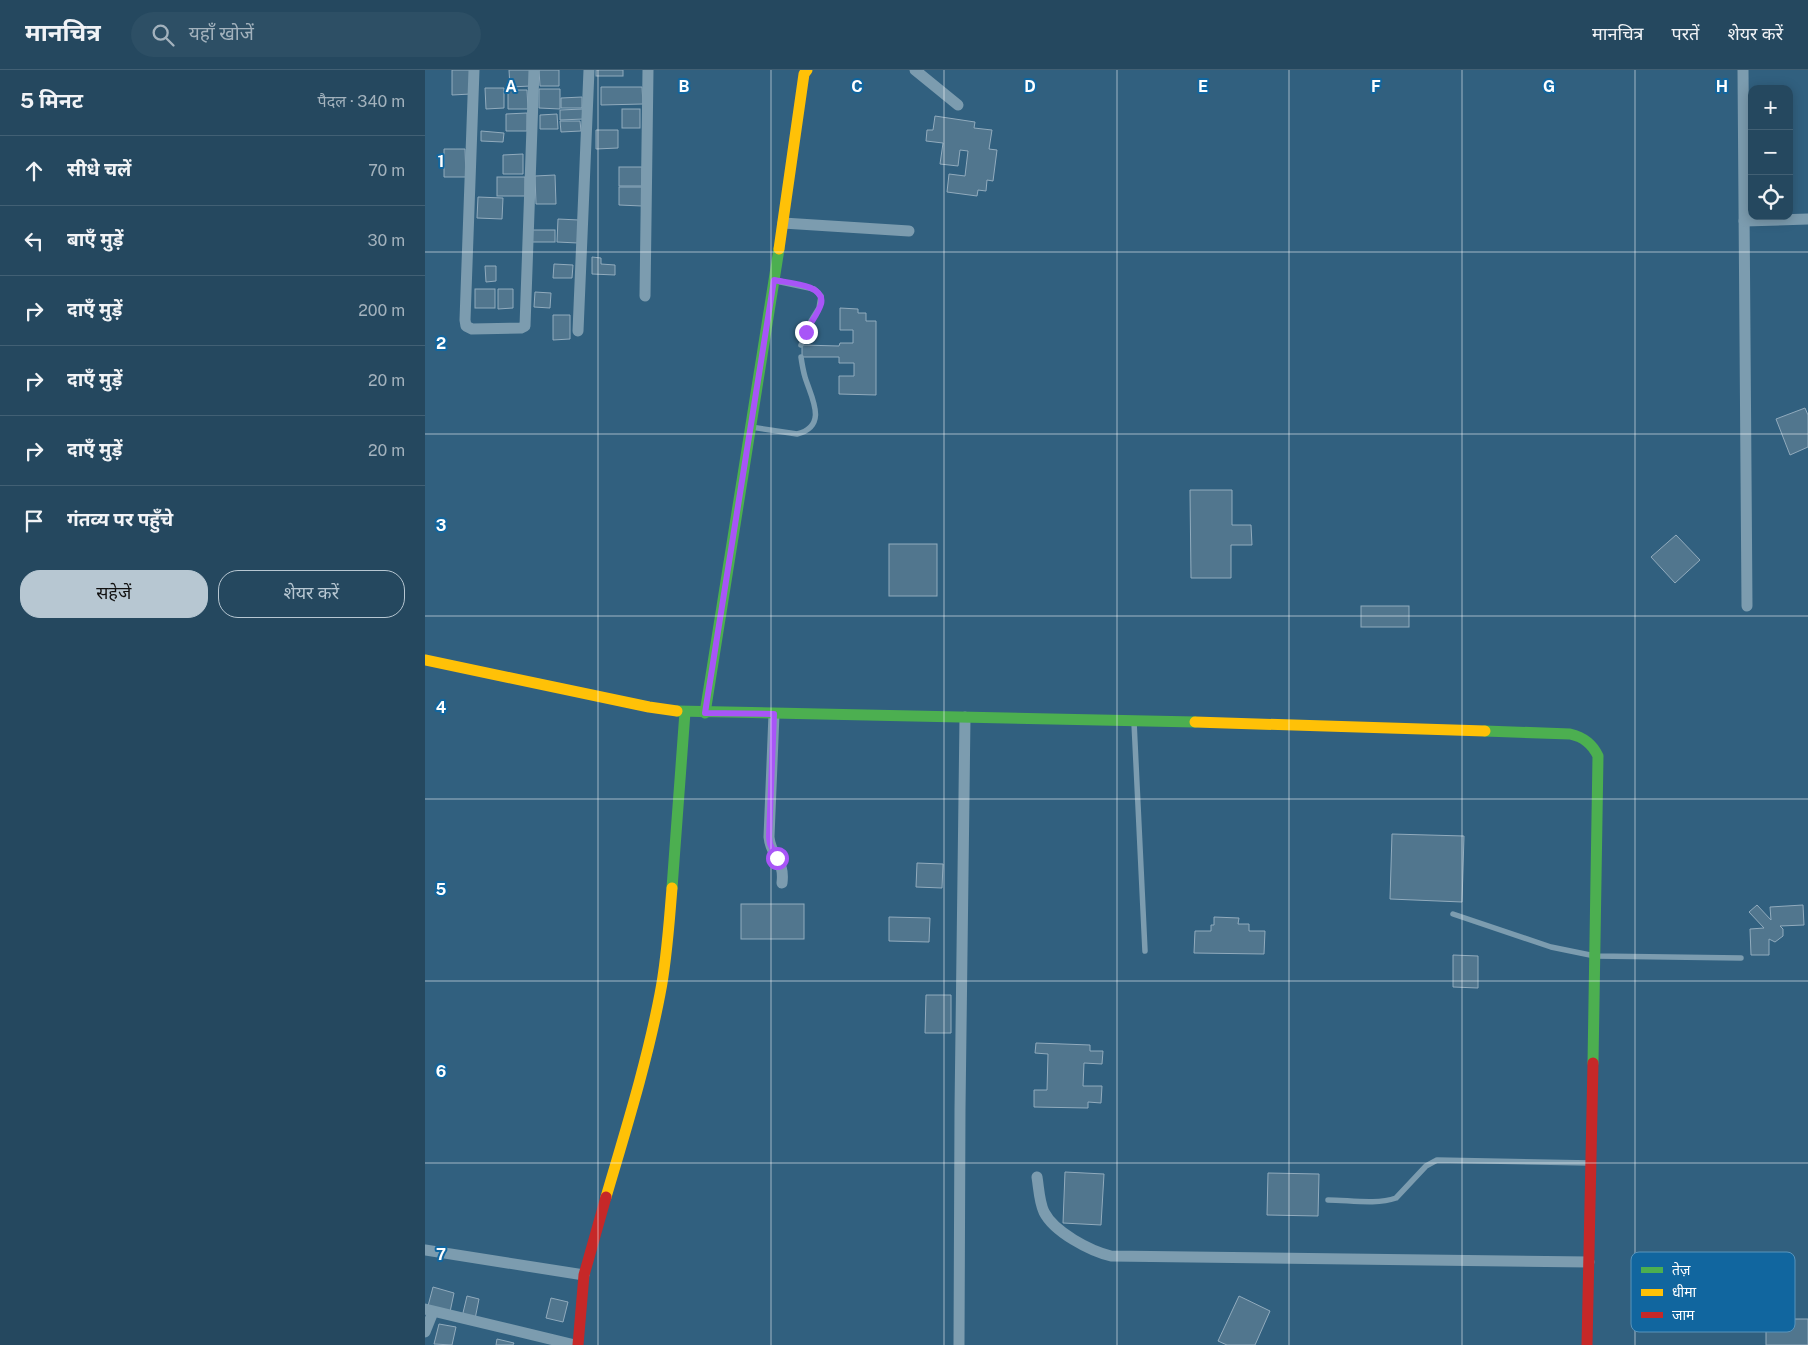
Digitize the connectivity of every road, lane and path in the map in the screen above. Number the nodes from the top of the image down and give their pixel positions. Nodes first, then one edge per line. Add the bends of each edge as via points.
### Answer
1 (474, 70) edge
2 (534, 70) edge
3 (589, 70) edge
4 (648, 70) edge
5 (807, 70) edge
6 (915, 70) edge
7 (1743, 70) edge
8 (958, 105) dead end
9 (1808, 219) edge
10 (1744, 221) junction
11 (783, 223) junction
12 (909, 231) dead end
13 (774, 280) junction
14 (645, 296) dead end
15 (578, 331) dead end
16 (801, 344) dead end
17 (801, 357) dead end
18 (750, 427) junction
19 (1747, 606) dead end
20 (425, 660) edge
21 (685, 712) junction
22 (705, 713) junction
23 (774, 714) junction
24 (965, 718) junction
25 (1134, 722) junction
26 (782, 883) dead end
27 (1453, 914) dead end
28 (1145, 951) dead end
29 (1595, 956) junction
30 (1741, 958) dead end
31 (1593, 1163) junction
32 (1037, 1177) dead end
33 (1328, 1200) dead end
34 (425, 1250) edge
35 (1589, 1262) junction
36 (584, 1274) junction
37 (429, 1311) edge
38 (425, 1332) edge
39 (576, 1345) edge
40 (959, 1345) edge
41 (1587, 1345) edge

1 - 2 street via 465,320 466,326 472,329 525,326
3 - 15 street
4 - 14 street
5 - 11 street
6 - 8 street
7 - 10 street
9 - 10 street
10 - 19 street
11 - 12 street
11 - 13 street
13 - 16 lane via 814,289 821,296 819,308
13 - 18 street
17 - 18 lane via 815,404 813,424 797,434
18 - 22 street
20 - 21 street
21 - 22 street
21 - 36 street via 667,948 660,993 646,1058
22 - 23 street
23 - 24 street
23 - 26 street via 769,837 773,852 783,868
24 - 25 street
24 - 40 street
25 - 28 lane
25 - 29 street via 1564,733 1585,739 1592,744 1598,756
27 - 29 lane via 1556,948
29 - 30 lane
29 - 31 street
31 - 33 lane via 1437,1160 1426,1166 1396,1198 1387,1201
31 - 35 street
32 - 35 street via 1041,1204 1049,1220 1086,1248 1111,1256
34 - 36 street
35 - 41 street
36 - 39 street
37 - 38 street
37 - 39 street

